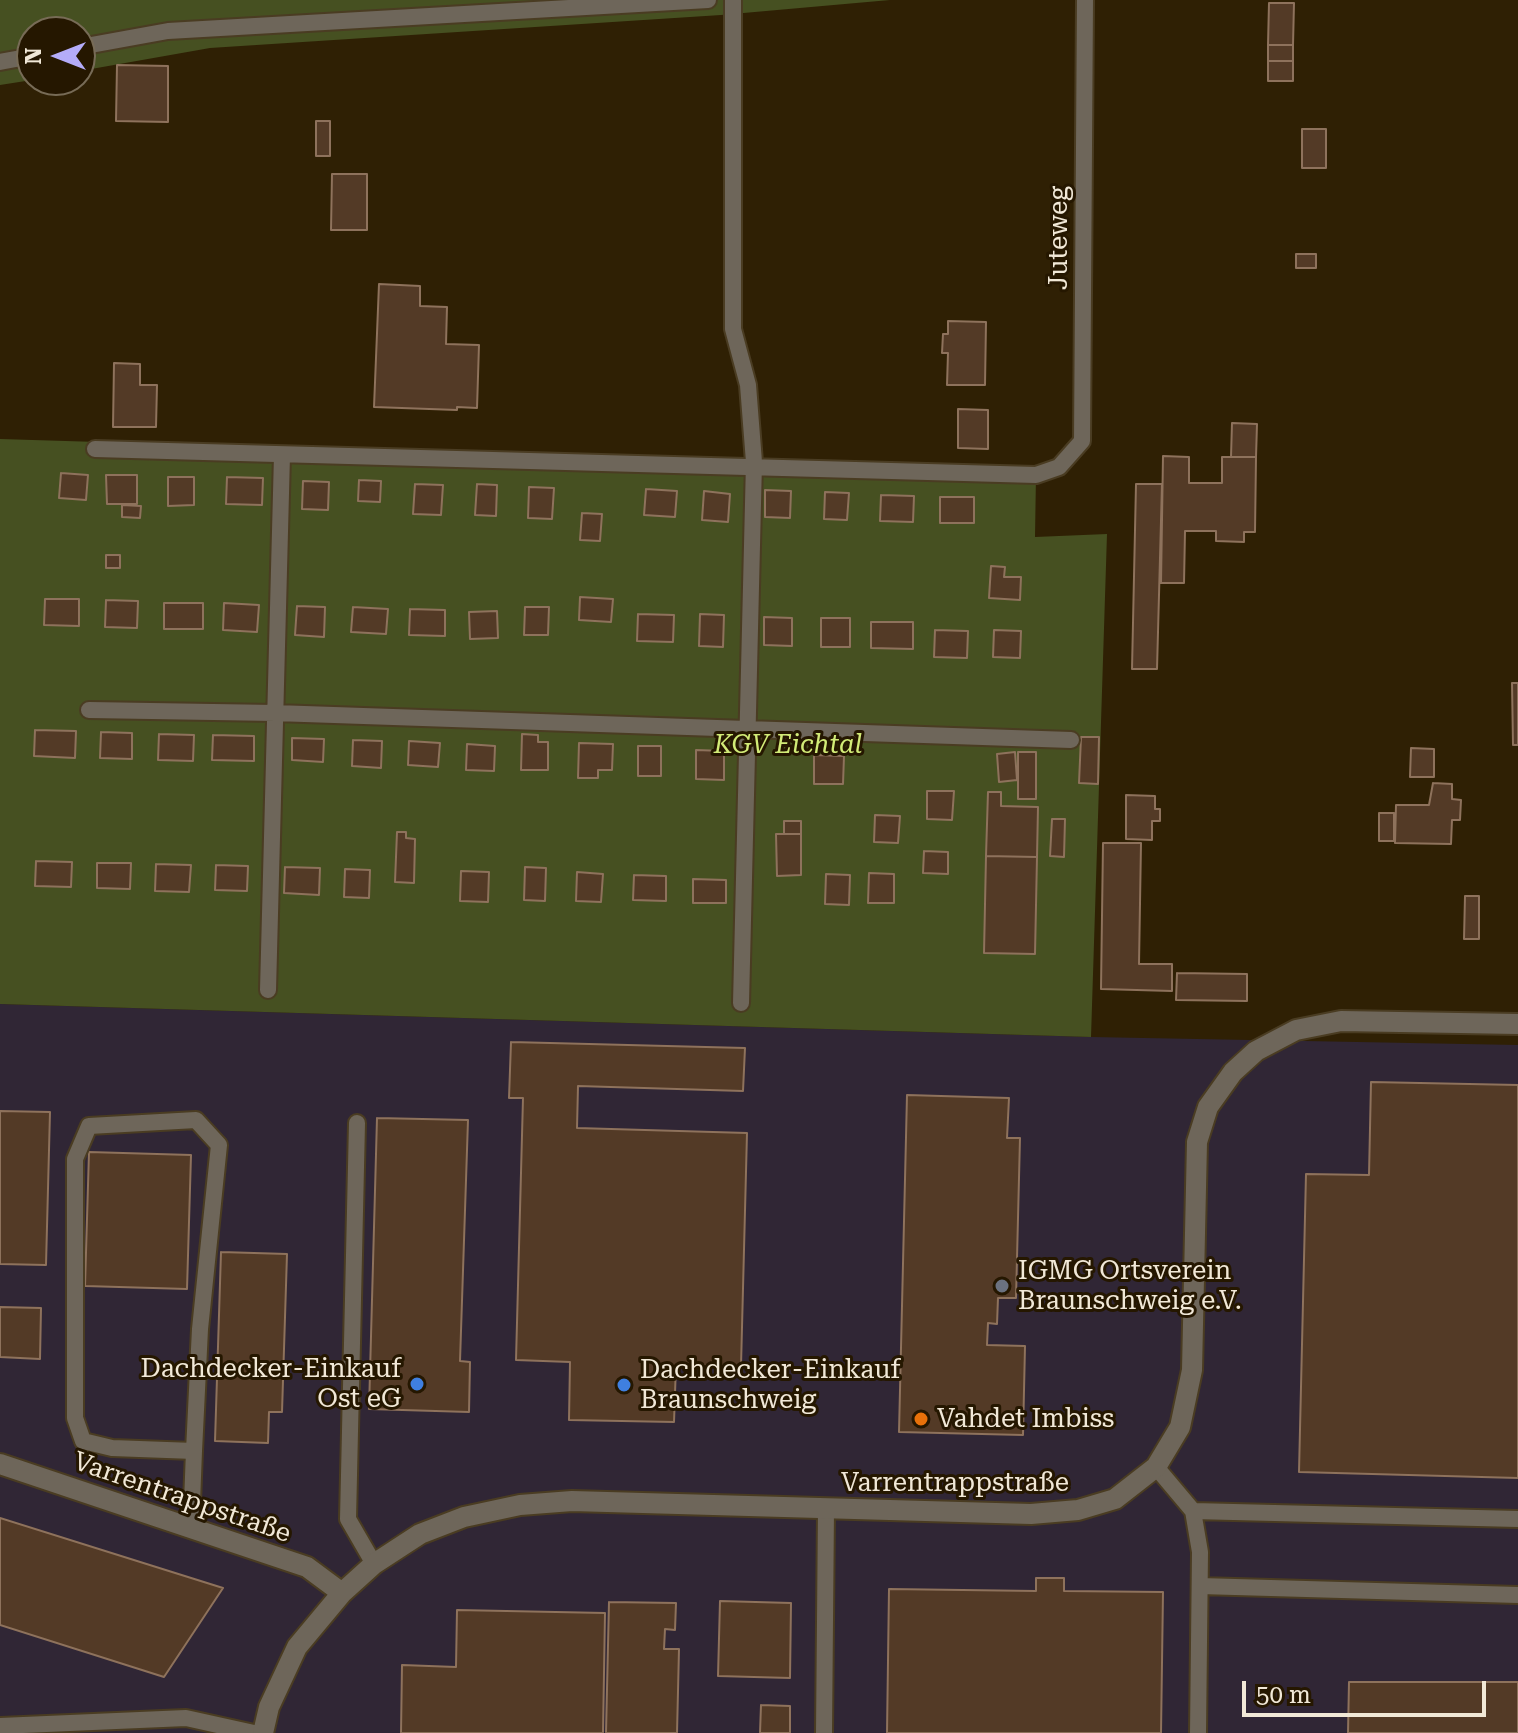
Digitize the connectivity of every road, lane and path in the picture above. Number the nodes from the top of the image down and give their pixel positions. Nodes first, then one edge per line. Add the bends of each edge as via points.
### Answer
1 (708, 0) edge
2 (733, 0) edge
3 (1085, 0) edge
4 (96, 44) edge
5 (95, 449) dead end
6 (282, 455) junction
7 (754, 467) junction
8 (89, 710) dead end
9 (275, 713) junction
10 (748, 729) junction
11 (1071, 740) dead end
12 (268, 990) dead end
13 (741, 1003) dead end
14 (1518, 1024) edge
15 (357, 1123) dead end
16 (194, 1451) junction
17 (0, 1464) edge
18 (1156, 1467) junction
19 (826, 1509) junction
20 (1193, 1511) junction
21 (1518, 1519) edge
22 (191, 1528) junction
23 (374, 1564) junction
24 (1200, 1586) junction
25 (342, 1593) junction
26 (1518, 1595) edge
27 (0, 1726) edge
28 (254, 1733) edge
29 (263, 1733) edge
30 (824, 1733) edge
31 (1198, 1733) edge

1 - 4 lane via 168,31
2 - 7 lane via 733,329 748,385
3 - 7 lane, Juteweg via 1082,441 1059,467 1036,475
5 - 6 lane
6 - 7 lane
6 - 9 lane
7 - 10 lane
8 - 9 lane
9 - 10 lane
9 - 12 lane
10 - 11 lane
10 - 13 lane
14 - 18 street, Varrentrappstraße via 1341,1021 1296,1030 1256,1051 1233,1072 1208,1107 1197,1142 1192,1370 1180,1427
15 - 23 lane via 348,1519
16 - 16 lane via 219,1145 196,1120 89,1126 75,1159 75,1418 83,1441 112,1448
16 - 22 lane
17 - 22 street, Varrentrappstraße
18 - 19 street, Varrentrappstraße via 1115,1499 1078,1510 1031,1514
18 - 20 lane
19 - 23 street, Varrentrappstraße via 572,1501 520,1505 464,1517 420,1534
19 - 30 lane
20 - 21 lane
20 - 24 lane
22 - 25 street, Varrentrappstraße via 307,1567
23 - 25 street, Varrentrappstraße
24 - 26 lane
24 - 31 lane
25 - 29 street, Varrentrappstraße via 297,1647
27 - 28 lane via 186,1718

